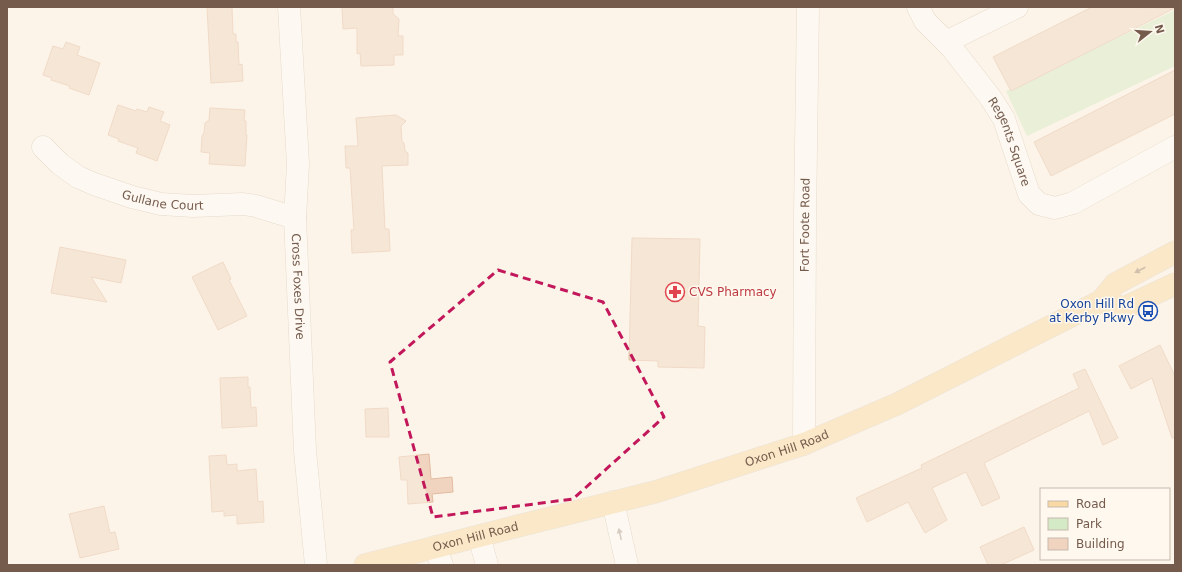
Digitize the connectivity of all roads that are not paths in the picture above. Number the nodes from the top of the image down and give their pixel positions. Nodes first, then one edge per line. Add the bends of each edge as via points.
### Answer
1 (288, 7) edge
2 (808, 7) edge
3 (918, 7) edge
4 (1017, 7) edge
5 (946, 42) junction
6 (42, 146) dead end
7 (1175, 147) edge
8 (295, 218) junction
9 (1175, 252) edge
10 (1175, 284) edge
11 (1101, 302) junction
12 (804, 444) junction
13 (613, 502) junction
14 (479, 536) junction
15 (438, 556) edge
16 (316, 565) edge
17 (365, 565) edge
18 (487, 565) edge
19 (627, 565) edge

1 - 8 street, Cross Foxes Drive via 298,164
2 - 12 street, Fort Foote Road
3 - 5 street, Regents Square via 925,21
4 - 5 street
5 - 7 street, Regents Square via 1004,118 1029,194 1039,204 1055,208 1073,203
6 - 8 street, Gullane Court via 78,177 132,197 160,204 243,204
8 - 16 street, Cross Foxes Drive via 305,451
9 -> 11 main road, Oxon Hill Road via 1115,284
10 - 11 main road via 1124,308
11 - 12 main road, Oxon Hill Road via 897,404
12 - 13 main road, Oxon Hill Road via 655,492
13 - 14 main road, Oxon Hill Road
19 -> 13 street
14 - 15 main road, Oxon Hill Road
14 - 18 street
15 - 17 main road, Oxon Hill Road

